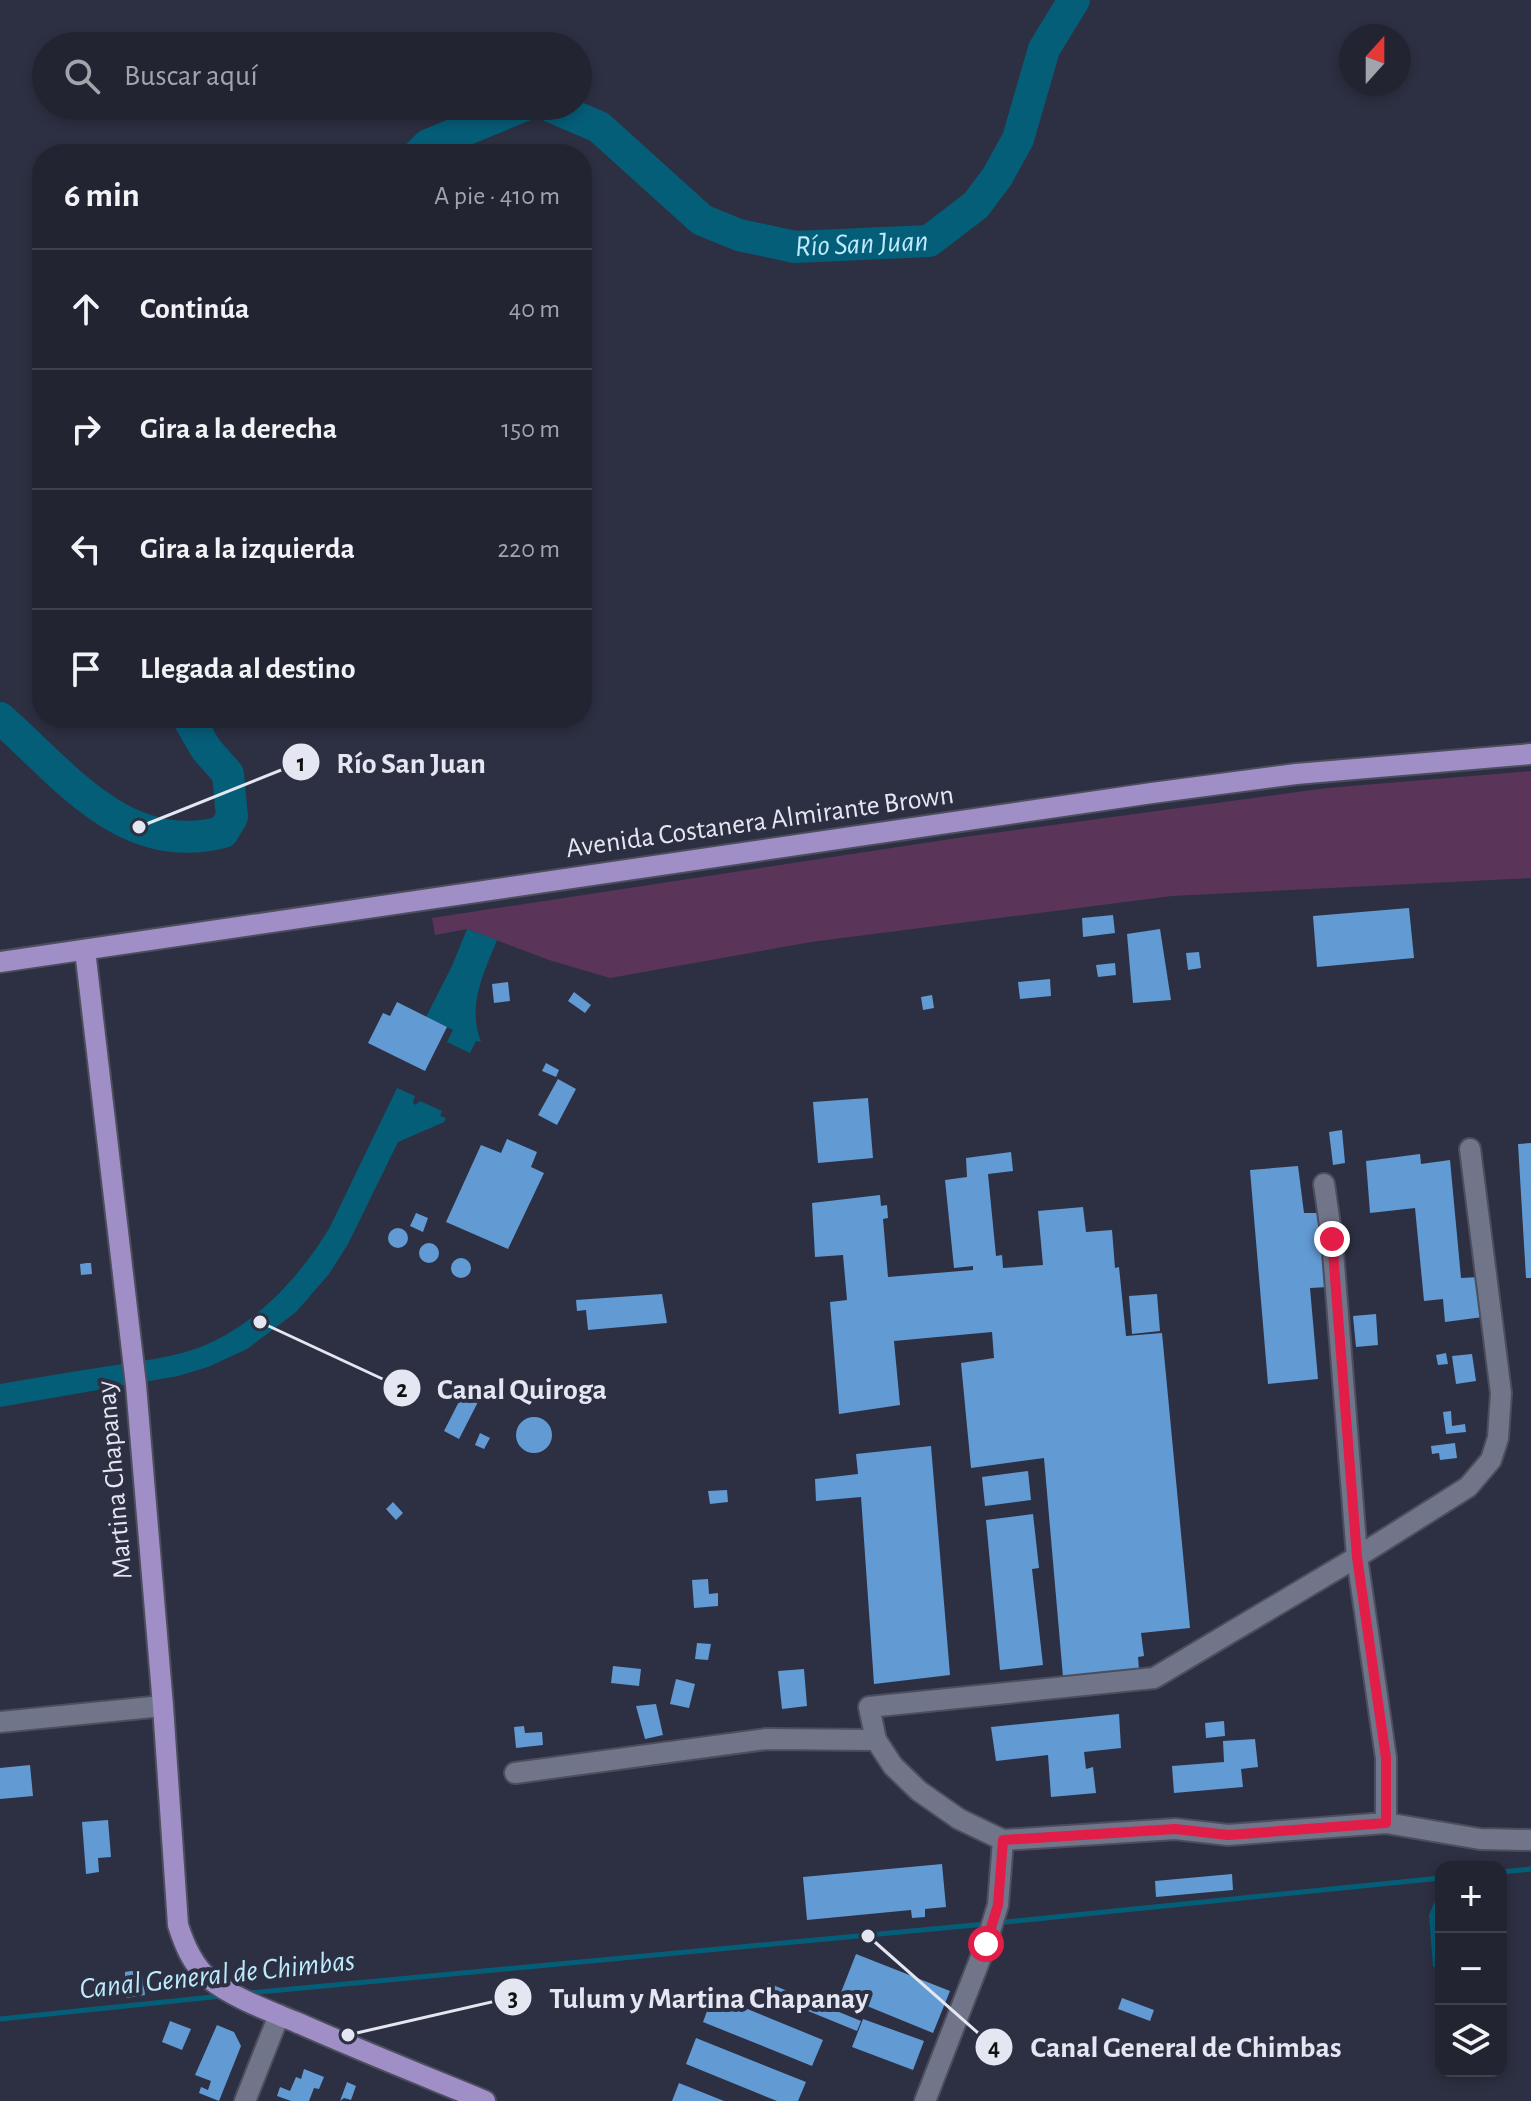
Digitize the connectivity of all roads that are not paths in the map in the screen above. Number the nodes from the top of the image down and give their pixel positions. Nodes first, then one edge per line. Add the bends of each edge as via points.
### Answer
1 (1531, 754) edge
2 (85, 950) junction
3 (0, 962) edge
4 (1470, 1149) dead end
5 (1324, 1184) dead end
6 (1357, 1557) junction
7 (163, 1706) junction
8 (0, 1722) edge
9 (876, 1740) junction
10 (515, 1773) dead end
11 (1386, 1823) junction
12 (1003, 1840) junction
13 (1531, 1840) edge
14 (279, 2015) junction
15 (245, 2101) edge
16 (485, 2101) edge
17 (925, 2101) edge

1 - 2 main road, Avenida Costanera Almirante Brown via 1167,790
2 - 3 main road, Avenida Costanera Almirante Brown
2 - 7 main road, Martina Chapanay via 136,1385
4 - 6 street via 1501,1393 1498,1438 1491,1460 1468,1487
5 - 6 street
6 - 9 street via 1154,1678 869,1707
6 - 11 street via 1386,1758
7 - 8 street
7 - 14 main road, Martina Chapanay via 178,1925 189,1953 208,1977
9 - 10 street via 766,1739
9 - 12 street via 919,1791 959,1819
11 - 12 street via 1228,1835 1175,1829
11 - 13 street via 1480,1839
12 - 17 street via 998,1905
14 - 15 street
14 - 16 main road, Martina Chapanay

